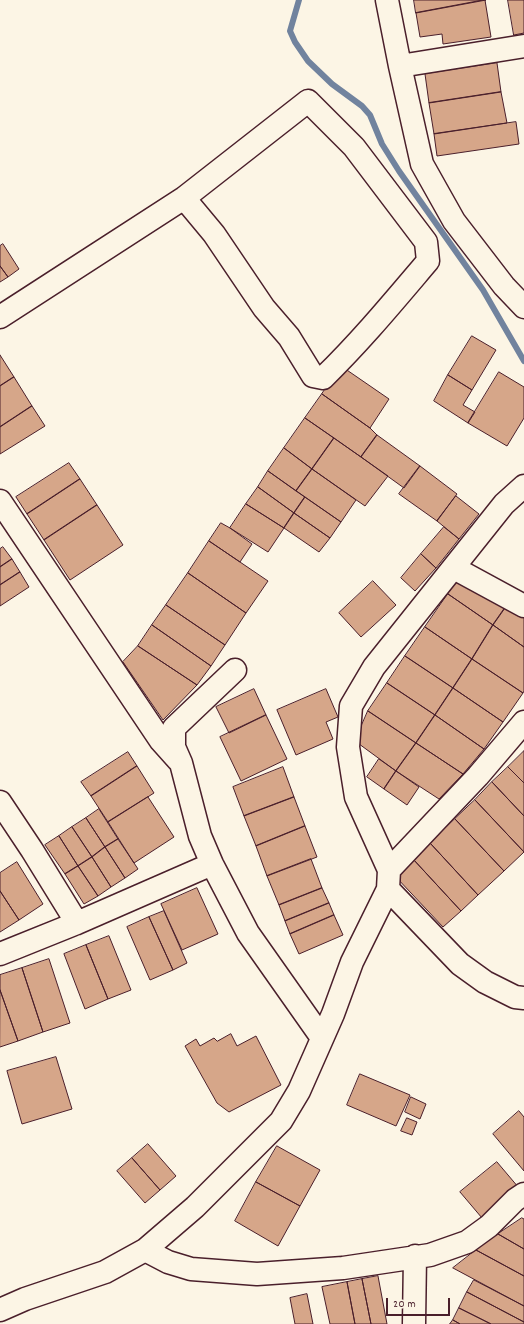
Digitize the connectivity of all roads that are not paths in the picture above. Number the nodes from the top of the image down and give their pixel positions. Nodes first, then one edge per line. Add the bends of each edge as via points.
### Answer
1 (387, 0) edge
2 (524, 46) edge
3 (400, 66) junction
4 (184, 198) junction
5 (524, 307) edge
6 (0, 316) edge
7 (524, 486) edge
8 (0, 501) edge
9 (454, 568) junction
10 (524, 606) edge
11 (235, 670) dead end
12 (524, 722) edge
13 (181, 763) junction
14 (0, 802) edge
15 (212, 864) junction
16 (389, 880) junction
17 (76, 923) junction
18 (0, 954) edge
19 (524, 998) edge
20 (322, 1038) junction
21 (524, 1194) edge
22 (145, 1250) junction
23 (415, 1256) junction
24 (0, 1310) edge
25 (414, 1324) edge

1 - 3 street
2 - 3 street
3 - 5 street via 422,164 454,221 504,286
4 - 4 street via 308,101 354,148 426,242 428,261 362,340 323,378 313,376 289,337 264,308 214,234
4 - 6 street
7 - 9 street via 504,504
8 - 13 street via 161,741
9 - 10 street
9 - 16 street via 374,667 351,706 348,747 356,797
11 - 13 street via 174,728 174,746
12 - 16 street
13 - 15 street via 200,836
14 - 17 street
15 - 17 street
15 - 20 street via 248,933
16 - 19 street via 460,964 485,982 515,997
16 - 20 street via 352,962
17 - 18 street
20 - 22 street via 299,1091 281,1122 195,1207
21 - 23 street via 490,1226 467,1242 430,1255
22 - 23 street via 168,1262 191,1269 257,1274 343,1268
22 - 24 street via 105,1272 25,1298
23 - 25 street

